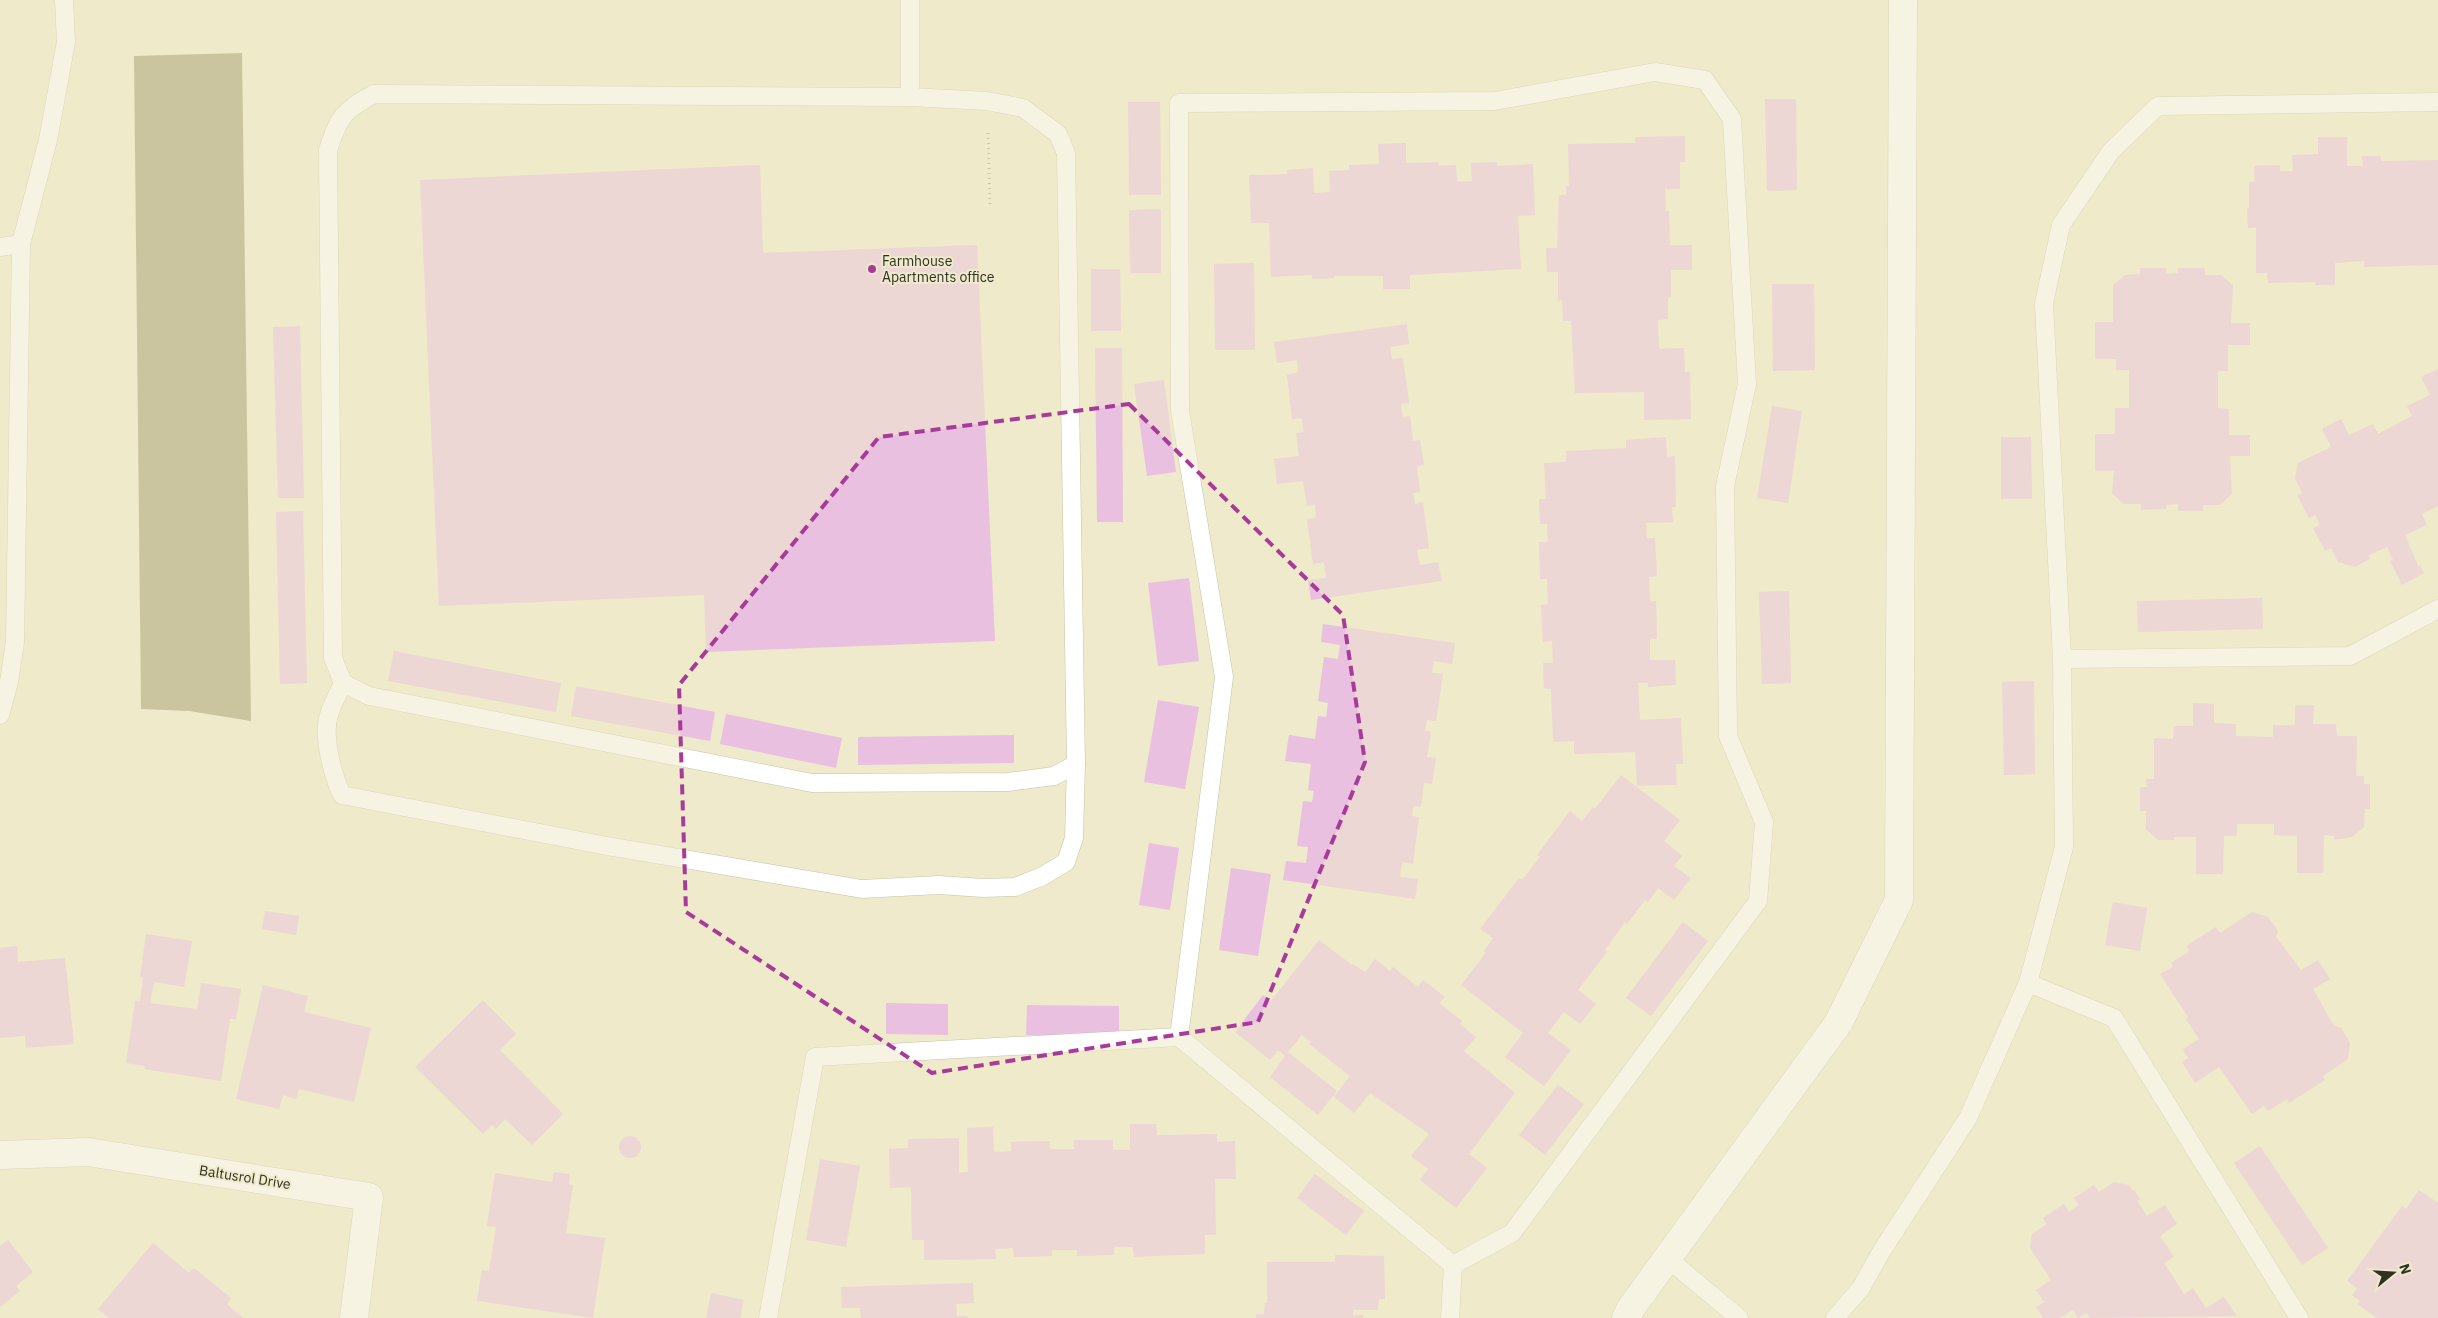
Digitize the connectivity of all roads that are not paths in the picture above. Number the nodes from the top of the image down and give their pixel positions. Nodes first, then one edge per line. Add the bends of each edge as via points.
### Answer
1 (64, 0) edge
2 (910, 0) edge
3 (1903, 0) edge
4 (910, 97) junction
5 (2438, 102) edge
6 (21, 244) junction
7 (0, 246) edge
8 (2438, 609) edge
9 (2062, 659) junction
10 (342, 683) junction
11 (0, 715) edge
12 (1076, 764) junction
13 (2028, 983) junction
14 (1179, 1037) junction
15 (0, 1155) edge
16 (1667, 1258) junction
17 (1453, 1265) junction
18 (354, 1318) edge
19 (768, 1318) edge
20 (1450, 1318) edge
21 (1626, 1318) edge
22 (1739, 1318) edge
23 (1835, 1318) edge
24 (2299, 1318) edge

1 - 6 lane via 66,42 48,140
2 - 4 lane
3 - 16 street via 1899,900 1839,1022
4 - 10 lane via 374,94 351,106 337,123 328,150 332,658
4 - 12 lane via 987,100 1023,108 1058,134 1066,153
5 - 9 lane via 2158,106 2111,151 2061,225 2044,303
6 - 7 lane
6 - 11 lane via 15,642
8 - 9 lane via 2350,656
9 - 13 lane via 2064,847
10 - 12 lane via 369,696 812,783 1008,782 1054,776
10 - 12 lane via 328,718 329,756 333,776 342,795 607,846 862,888 1015,887 1043,876 1066,862 1074,838
13 - 23 lane via 1968,1118 1861,1288
13 - 24 lane via 2114,1018
14 - 17 lane
14 - 17 lane via 1224,677 1180,411 1179,103 1495,101 1655,72 1705,80 1732,119 1747,384 1725,486 1728,736 1764,822 1758,901 1512,1234
14 - 19 lane via 815,1057
15 - 18 street, Baltusrol Drive via 88,1152 368,1197
16 - 21 street
16 - 22 lane
17 - 20 lane

